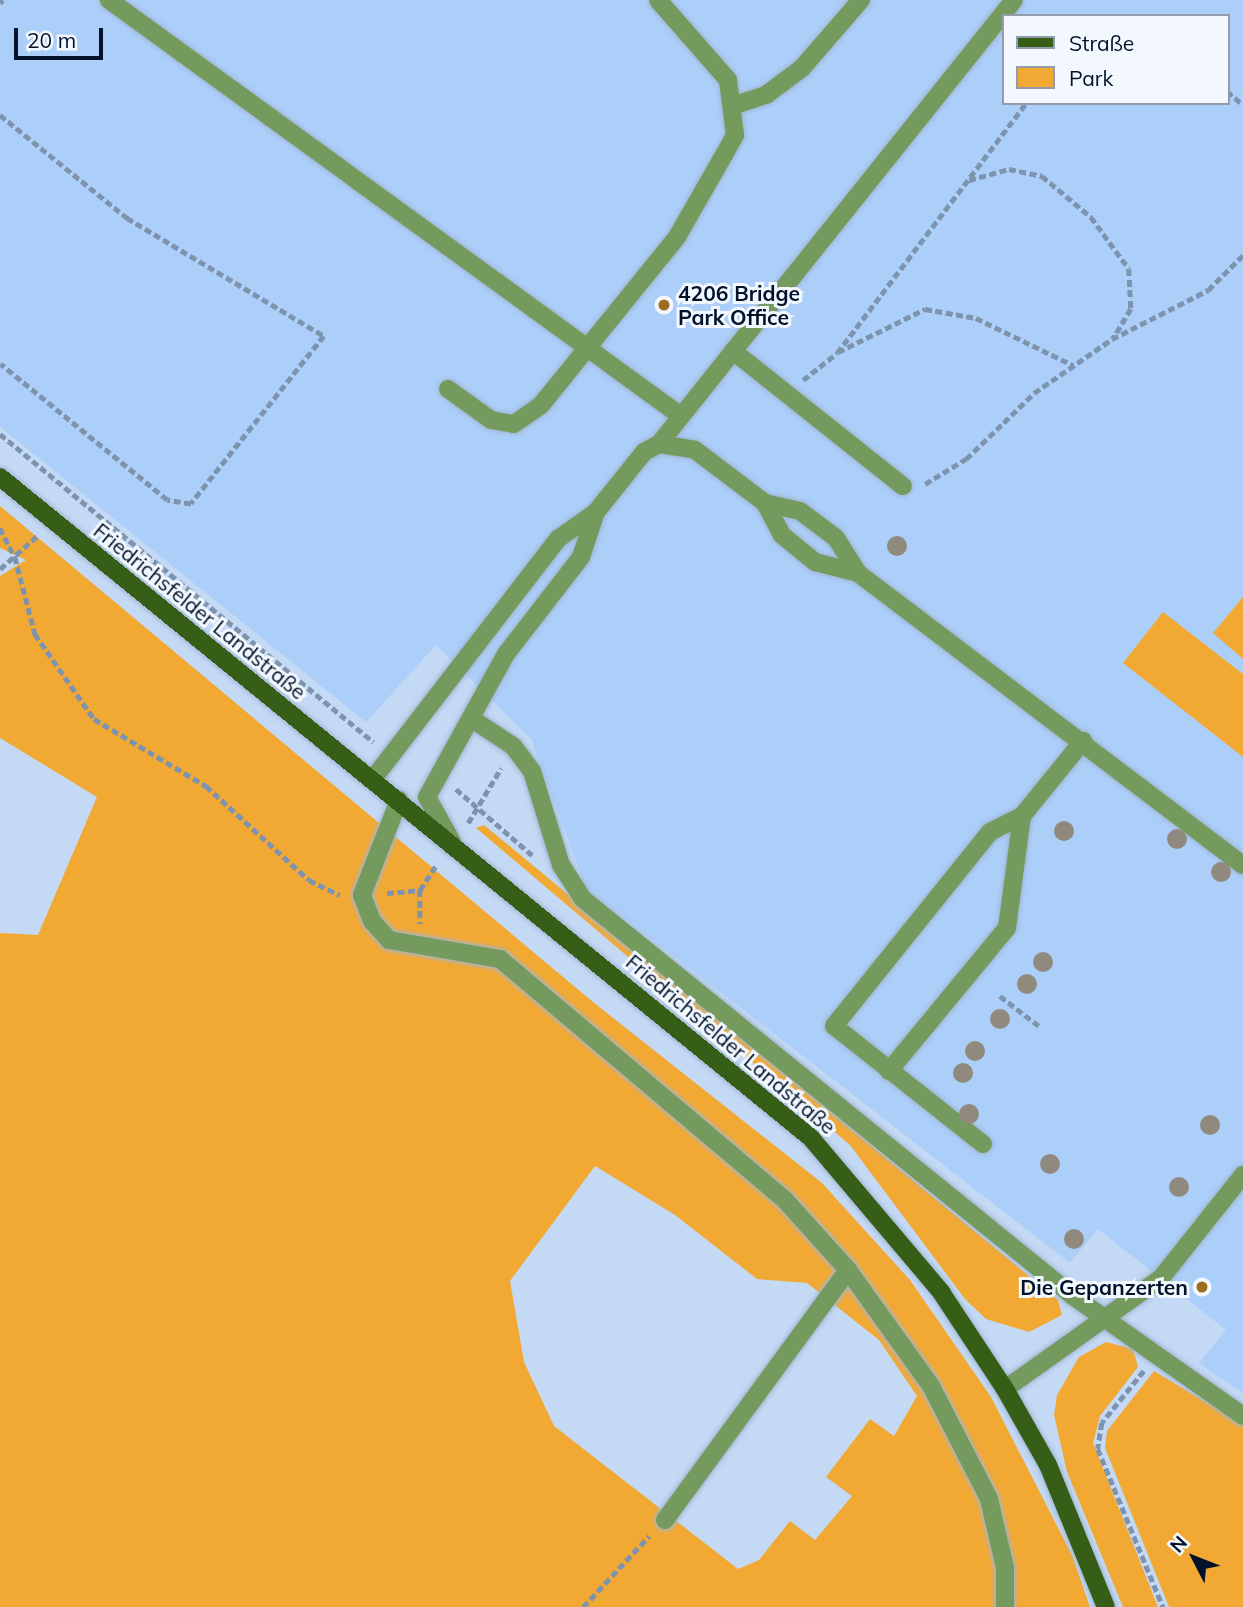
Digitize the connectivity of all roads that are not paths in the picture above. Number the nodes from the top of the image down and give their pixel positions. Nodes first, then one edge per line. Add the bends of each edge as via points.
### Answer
1 (109, 0) edge
2 (658, 0) edge
3 (861, 0) edge
4 (1014, 0) edge
5 (1003, 14) edge
6 (1002, 15) edge
7 (735, 105) junction
8 (590, 345) junction
9 (733, 351) junction
10 (448, 389) dead end
11 (681, 416) junction
12 (659, 444) junction
13 (0, 477) edge
14 (903, 486) road end
15 (765, 503) junction
16 (596, 512) junction
17 (858, 573) junction
18 (472, 719) junction
19 (1083, 741) junction
20 (373, 779) junction
21 (399, 800) junction
22 (1022, 816) junction
23 (452, 842) junction
24 (1243, 865) edge
25 (889, 1071) junction
26 (983, 1144) dead end
27 (1243, 1175) edge
28 (848, 1270) junction
29 (1104, 1318) junction
30 (1005, 1389) junction
31 (1243, 1416) edge
32 (665, 1520) road end
33 (1005, 1607) edge
34 (1106, 1607) edge

1 - 8 street
2 - 7 street via 728,80
3 - 7 street via 803,68 766,95
4 - 5 street
6 - 9 street
7 - 8 street via 735,135 677,237
8 - 10 street via 541,405 514,424 491,420
8 - 11 street
9 - 11 street
9 - 14 street
11 - 12 street
12 - 15 street via 695,450
12 - 16 street via 644,452
13 - 20 main road, Friedrichsfelder Landstraße
15 - 17 street via 800,511 836,538
15 - 17 street via 782,535 815,562
16 - 18 street, Friedrichsfelder Landstraße via 581,557 506,654
16 - 20 street via 558,539
17 - 19 street
18 - 23 street, Friedrichsfelder Landstraße via 427,797
18 - 29 street via 513,746 532,771 561,865 583,899
19 - 22 street
19 - 24 street
20 - 21 main road, Friedrichsfelder Landstraße
21 - 23 main road, Friedrichsfelder Landstraße
21 - 28 street via 362,895 372,921 389,940 500,959 728,1147
22 - 25 street via 1007,928
22 - 25 street via 990,832 834,1026
23 - 30 main road, Friedrichsfelder Landstraße via 811,1138 941,1292
25 - 26 street
27 - 29 street via 1161,1278
28 - 32 street
28 - 33 street via 931,1386 989,1499 1005,1568
29 - 30 street
29 - 31 street
30 - 34 main road, Friedrichsfelder Landstraße via 1048,1465

